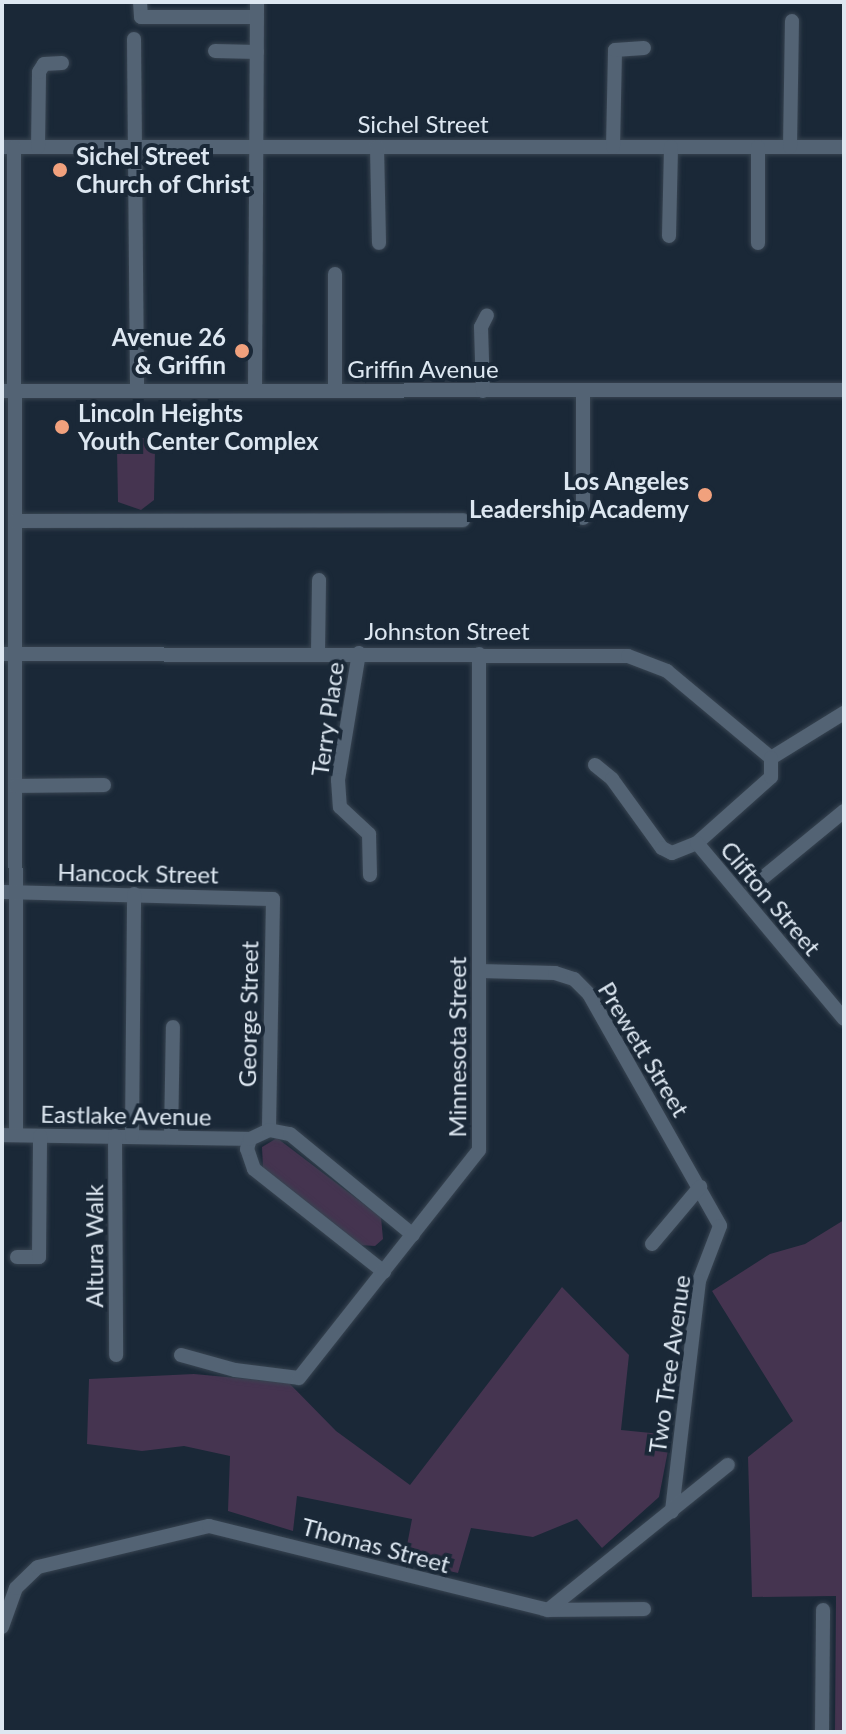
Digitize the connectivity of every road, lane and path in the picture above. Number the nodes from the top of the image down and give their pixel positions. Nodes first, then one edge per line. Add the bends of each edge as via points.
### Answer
1 (140, 2) edge
2 (257, 10) edge
3 (792, 21) dead end
4 (134, 39) dead end
5 (644, 48) dead end
6 (215, 51) dead end
7 (257, 52) junction
8 (62, 63) dead end
9 (256, 144) junction
10 (8, 147) edge
11 (38, 147) junction
12 (136, 147) junction
13 (377, 147) junction
14 (613, 147) junction
15 (671, 147) junction
16 (758, 147) junction
17 (790, 147) junction
18 (844, 147) edge
19 (669, 236) dead end
20 (379, 243) dead end
21 (758, 243) dead end
22 (335, 274) dead end
23 (487, 315) dead end
24 (137, 389) junction
25 (8, 390) edge
26 (255, 390) junction
27 (844, 390) edge
28 (335, 391) junction
29 (483, 391) junction
30 (583, 392) junction
31 (583, 518) dead end
32 (463, 520) dead end
33 (15, 521) junction
34 (319, 580) dead end
35 (318, 653) junction
36 (359, 653) junction
37 (8, 654) edge
38 (479, 654) junction
39 (844, 713) edge
40 (771, 758) junction
41 (595, 765) dead end
42 (104, 785) dead end
43 (15, 786) junction
44 (844, 811) edge
45 (697, 843) junction
46 (370, 875) dead end
47 (754, 885) dead end
48 (9, 892) edge
49 (134, 894) junction
50 (273, 899) joint
51 (480, 971) junction
52 (9, 1015) edge
53 (844, 1019) edge
54 (173, 1027) dead end
55 (269, 1130) junction
56 (9, 1135) edge
57 (40, 1136) junction
58 (115, 1136) junction
59 (132, 1136) junction
60 (171, 1137) junction
61 (250, 1139) junction
62 (700, 1187) junction
63 (720, 1226) joint
64 (413, 1235) junction
65 (652, 1244) dead end
66 (17, 1257) dead end
67 (384, 1272) junction
68 (116, 1355) dead end
69 (181, 1355) dead end
70 (728, 1465) dead end
71 (672, 1511) junction
72 (6, 1603) edge
73 (644, 1609) dead end
74 (548, 1610) junction
75 (823, 1610) dead end
76 (2, 1627) edge
77 (822, 1732) edge

1 - 2 street via 141,17
2 - 7 street
3 - 17 street
4 - 12 street
5 - 14 street via 615,50
6 - 7 street
7 - 9 street
8 - 11 street via 44,64 39,72
9 - 12 street, Sichel Street
9 - 13 street, Sichel Street
9 - 26 street
10 - 11 street, Sichel Street
10 - 25 street
11 - 12 street, Sichel Street
12 - 24 street
13 - 14 street, Sichel Street
13 - 20 street
14 - 15 street, Sichel Street
15 - 16 street, Sichel Street
15 - 19 street
16 - 17 street, Sichel Street
16 - 21 street
17 - 18 street, Sichel Street
22 - 28 street
23 - 29 street via 481,327
24 - 25 street, Griffin Avenue
24 - 26 street, Griffin Avenue
25 - 33 street
26 - 28 street, Griffin Avenue
27 - 30 street, Griffin Avenue
28 - 29 street, Griffin Avenue
29 - 30 street, Griffin Avenue
30 - 31 street
32 - 33 street
33 - 37 street
34 - 35 street
35 - 36 street, Johnston Street
35 - 37 street, Johnston Street
36 - 38 street, Johnston Street
36 - 46 street, Terry Place via 338,780 340,807 369,834
37 - 43 street
38 - 40 street, Johnston Street via 607,654 648,662 685,684
38 - 51 street, Minnesota Street
39 - 40 street
40 - 45 street via 771,777
41 - 45 street, Clifton Street via 612,779 662,848 683,852
42 - 43 street
43 - 48 street
44 - 47 street
45 - 53 street, Clifton Street
48 - 49 street, Hancock Street
48 - 52 street
49 - 50 street, Hancock Street
49 - 59 street
50 - 55 street, George Street
51 - 62 street, Prewett Street via 555,973 582,987
51 - 64 street, Minnesota Street via 479,1150
52 - 56 street
54 - 60 street
55 - 61 street, Eastlake Avenue
55 - 64 street via 290,1134
56 - 57 street, Eastlake Avenue
57 - 58 street, Eastlake Avenue
57 - 66 street via 39,1257
58 - 59 street, Eastlake Avenue
58 - 68 street, Altura Walk
59 - 60 street, Eastlake Avenue
60 - 61 street, Eastlake Avenue
61 - 67 street via 247,1149 254,1169
62 - 63 street, Prewett Street
62 - 65 street
63 - 71 street, Two Tree Avenue via 699,1281
64 - 67 street, Minnesota Street
67 - 69 street, Minnesota Street via 299,1378 235,1370
70 - 71 street
71 - 74 street
72 - 74 street, Thomas Street via 38,1567 209,1526
72 - 76 street, Thomas Street
73 - 74 street, Thomas Street
75 - 77 street

